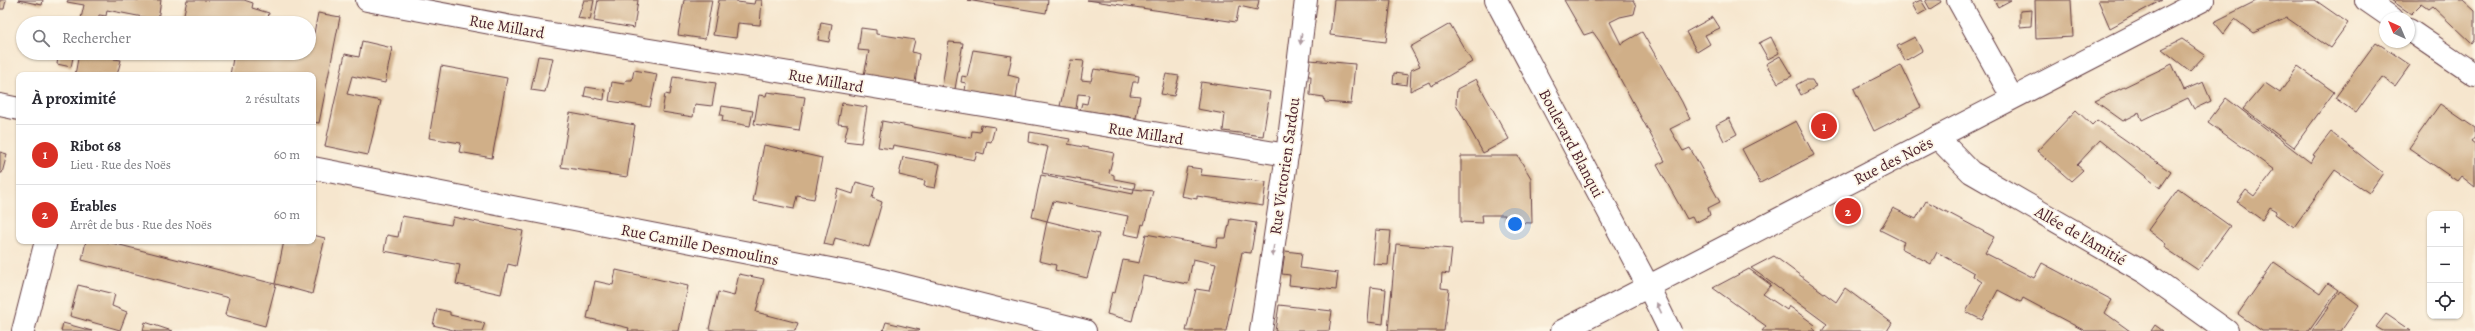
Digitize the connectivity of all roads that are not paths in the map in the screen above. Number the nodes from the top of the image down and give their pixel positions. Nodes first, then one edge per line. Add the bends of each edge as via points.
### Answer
1 (367, 0) edge
2 (1306, 0) edge
3 (1496, 0) edge
4 (1958, 0) edge
5 (2202, 0) edge
6 (2366, 0) edge
7 (2383, 12) edge
8 (2415, 34) edge
9 (2475, 75) edge
10 (2012, 97) junction
11 (0, 105) edge
12 (16, 108) edge
13 (1937, 137) junction
14 (1287, 155) junction
15 (316, 169) edge
16 (45, 244) edge
17 (1648, 286) junction
18 (23, 331) edge
19 (1085, 331) edge
20 (1261, 331) edge
21 (1562, 331) edge
22 (1670, 331) edge
23 (2227, 331) edge

1 - 14 street, Rue Millard via 536,32
2 -> 14 street, Rue Victorien Sardou
3 - 17 street, Boulevard Blanqui
4 - 10 street
5 - 10 street, Rue des Noës
6 - 7 street
8 - 9 street
10 - 13 street, Rue des Noës
11 - 12 street
13 - 17 street, Rue des Noës
13 - 23 street, Allée de l'Amitié via 1971,172 2146,273
14 -> 20 street, Rue Victorien Sardou
15 - 19 street, Rue Camille Desmoulins via 866,276
16 - 18 street
17 - 21 street, Rue des Noës
22 -> 17 street, Boulevard Blanqui

